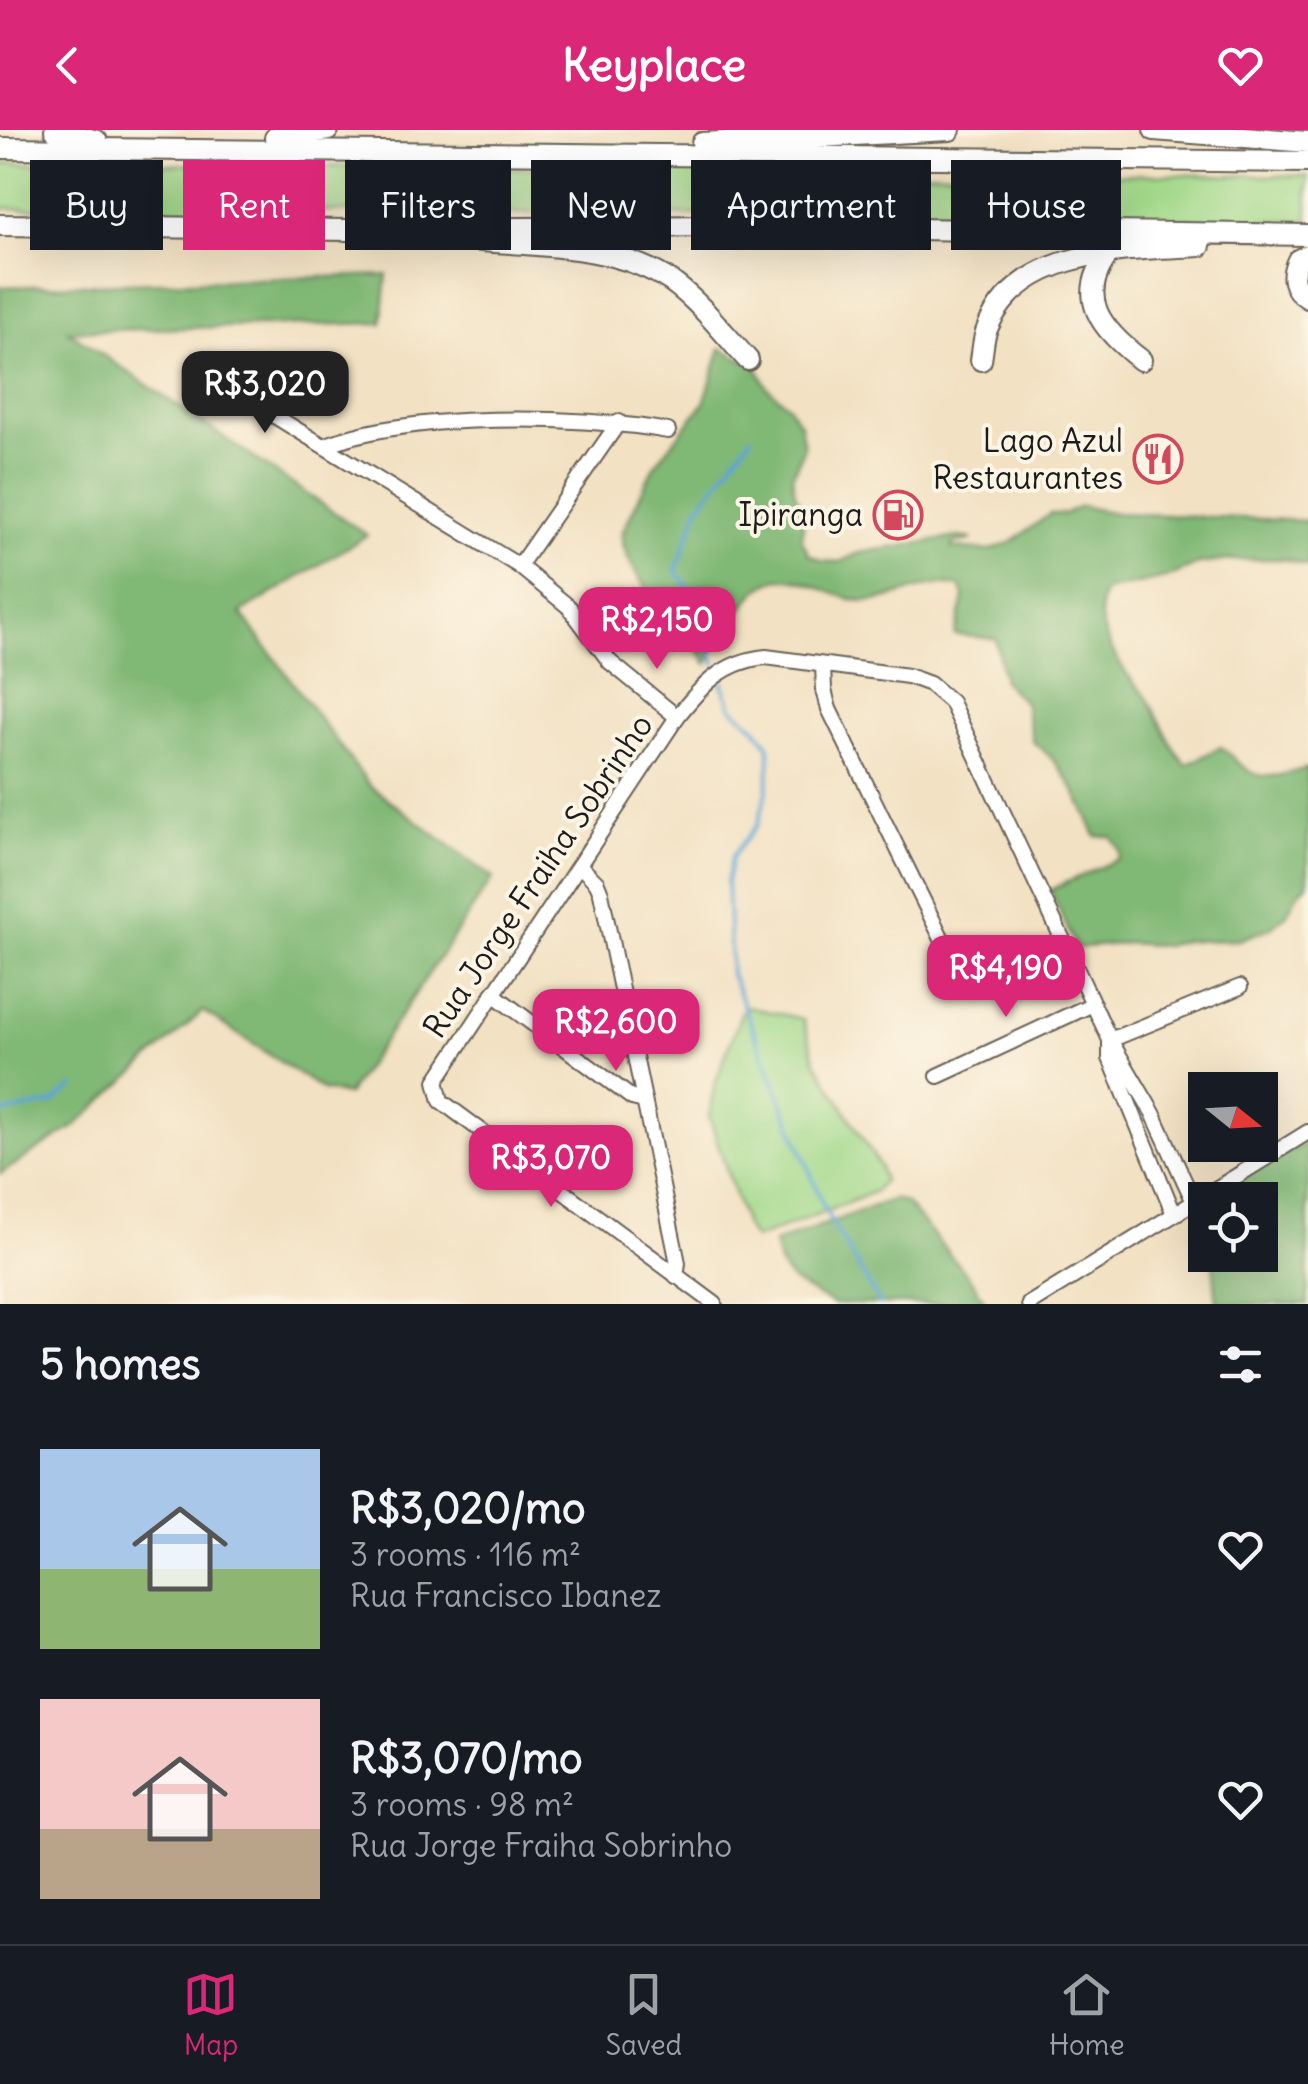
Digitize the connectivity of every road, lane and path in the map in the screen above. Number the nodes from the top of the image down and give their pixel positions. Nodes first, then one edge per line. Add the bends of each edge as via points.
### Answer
1 (55, 130) edge
2 (328, 130) edge
3 (950, 130) edge
4 (1154, 130) edge
5 (1308, 142) edge
6 (0, 148) edge
7 (141, 150) junction
8 (578, 153) junction
9 (1308, 162) edge
10 (0, 225) edge
11 (511, 228) edge
12 (345, 230) edge
13 (1265, 234) junction
14 (1308, 235) edge
15 (511, 244) edge
16 (1110, 252) junction
17 (1308, 255) edge
18 (1308, 298) edge
19 (748, 360) dead end
20 (981, 360) dead end
21 (1141, 360) dead end
22 (229, 388) dead end
23 (619, 422) junction
24 (668, 430) dead end
25 (324, 446) junction
26 (519, 566) junction
27 (823, 665) junction
28 (677, 716) junction
29 (580, 866) junction
30 (943, 941) dead end
31 (1240, 987) dead end
32 (493, 994) junction
33 (1094, 1004) junction
34 (1110, 1040) junction
35 (938, 1076) dead end
36 (644, 1101) junction
37 (1308, 1132) edge
38 (1227, 1182) edge
39 (1188, 1189) edge
40 (1188, 1206) edge
41 (1174, 1214) junction
42 (676, 1276) junction
43 (715, 1304) edge
44 (1029, 1304) edge

1 - 7 highway
2 - 7 highway
3 - 8 highway
4 - 5 highway
6 - 7 highway
7 - 8 highway
8 - 9 highway
10 - 12 highway
11 - 13 highway
13 - 14 highway
13 - 16 highway via 1217,246
15 - 19 highway via 629,261 674,284
16 - 20 highway via 1063,262 1013,294 986,330
16 - 21 highway via 1092,296 1110,333
17 - 18 highway via 1292,276
22 - 25 street
23 - 24 street
23 - 25 street via 477,421 355,434
23 - 26 street
25 - 26 street
26 - 28 street via 569,607 610,662
27 - 28 street, Rua Jorge Fraiha Sobrinho via 766,657 738,662 703,684
27 - 30 street via 830,709
27 - 33 street, Rua Jorge Fraiha Sobrinho via 920,679 951,702
28 - 29 street, Rua Jorge Fraiha Sobrinho
29 - 32 street, Rua Jorge Fraiha Sobrinho
29 - 36 street via 601,893
31 - 34 street
32 - 36 street
32 - 42 street, Rua Jorge Fraiha Sobrinho via 436,1081 441,1101
33 - 34 street, Rua Jorge Fraiha Sobrinho
33 - 35 street
34 - 39 street
34 - 41 street via 1110,1058
36 - 42 street
37 - 38 street
40 - 41 street
41 - 44 street
42 - 43 street, Rua Jorge Fraiha Sobrinho

